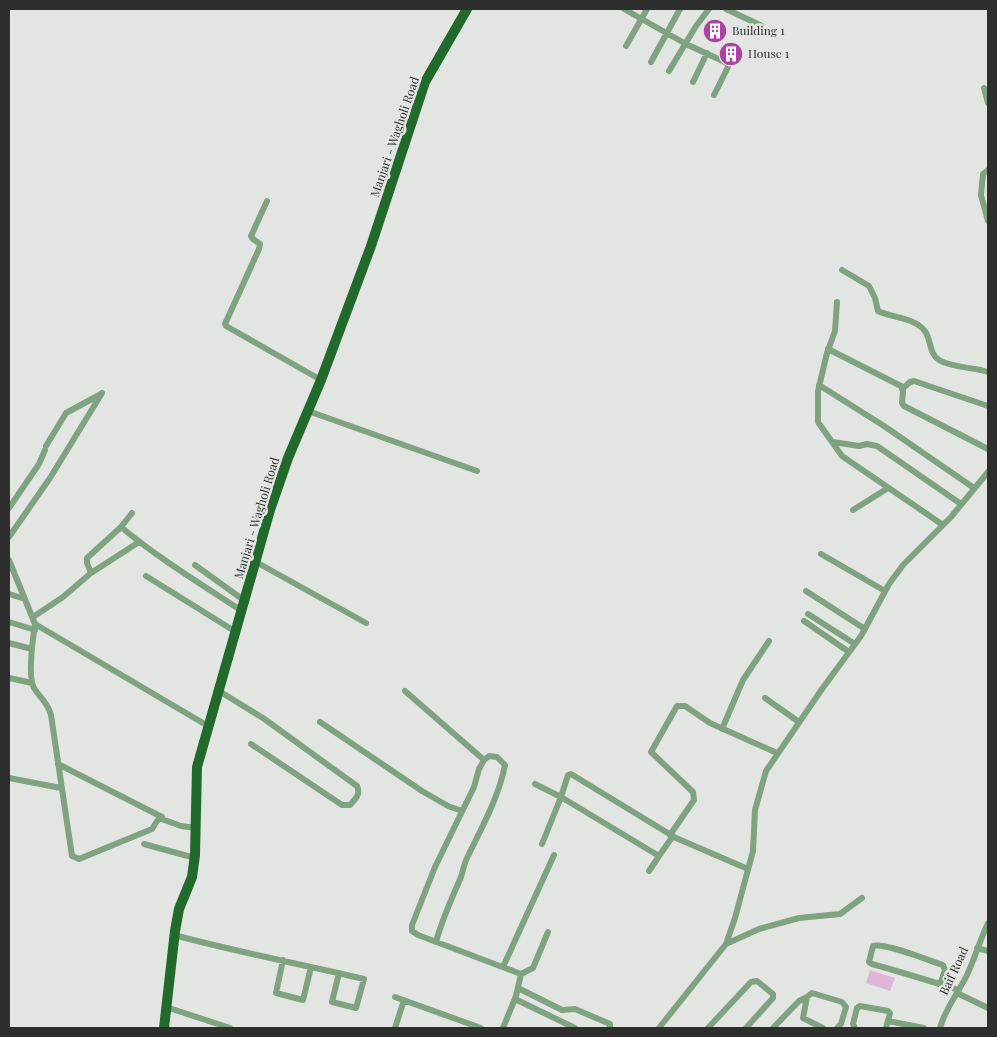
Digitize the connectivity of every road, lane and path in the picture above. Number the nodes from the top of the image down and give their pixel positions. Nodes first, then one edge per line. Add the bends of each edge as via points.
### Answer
1 (466, 9) edge
2 (624, 9) edge
3 (647, 9) edge
4 (680, 9) edge
5 (709, 9) edge
6 (726, 9) edge
7 (642, 18) junction
8 (762, 26) dead end
9 (667, 34) junction
10 (686, 44) junction
11 (626, 46) dead end
12 (708, 53) junction
13 (651, 62) dead end
14 (669, 71) dead end
15 (692, 82) dead end
16 (984, 88) dead end
17 (714, 95) dead end
18 (988, 104) edge
19 (988, 170) edge
20 (267, 201) dead end
21 (988, 221) edge
22 (842, 270) dead end
23 (837, 302) dead end
24 (828, 349) junction
25 (988, 372) edge
26 (321, 380) junction
27 (819, 385) junction
28 (902, 388) junction
29 (988, 406) edge
30 (308, 411) junction
31 (833, 442) junction
32 (988, 449) edge
33 (477, 470) dead end
34 (988, 472) edge
35 (888, 488) junction
36 (974, 488) junction
37 (961, 504) junction
38 (9, 508) edge
39 (853, 510) dead end
40 (132, 513) dead end
41 (943, 525) junction
42 (121, 527) junction
43 (9, 537) edge
44 (139, 542) junction
45 (821, 554) dead end
46 (9, 560) edge
47 (256, 562) junction
48 (195, 565) dead end
49 (91, 573) junction
50 (146, 576) dead end
51 (806, 590) dead end
52 (886, 591) junction
53 (9, 594) edge
54 (25, 599) junction
55 (244, 606) junction
56 (808, 614) dead end
57 (9, 622) edge
58 (804, 622) dead end
59 (366, 623) dead end
60 (34, 624) junction
61 (865, 629) junction
62 (236, 632) junction
63 (769, 641) dead end
64 (9, 643) edge
65 (855, 644) junction
66 (32, 649) junction
67 (849, 652) junction
68 (9, 678) edge
69 (32, 683) junction
70 (219, 691) junction
71 (405, 691) dead end
72 (765, 698) dead end
73 (320, 722) dead end
74 (799, 722) junction
75 (208, 726) junction
76 (722, 728) junction
77 (251, 744) dead end
78 (777, 754) junction
79 (484, 760) junction
80 (58, 764) junction
81 (9, 778) edge
82 (535, 784) dead end
83 (61, 788) junction
84 (560, 797) junction
85 (462, 811) junction
86 (181, 826) junction
87 (196, 828) junction
88 (672, 835) junction
89 (144, 844) dead end
90 (542, 844) dead end
91 (554, 855) dead end
92 (659, 856) junction
93 (195, 858) junction
94 (748, 870) junction
95 (649, 872) dead end
96 (862, 898) dead end
97 (988, 924) edge
98 (548, 932) dead end
99 (174, 935) junction
100 (436, 942) junction
101 (726, 944) junction
102 (977, 948) junction
103 (988, 951) edge
104 (283, 960) junction
105 (311, 967) junction
106 (503, 967) junction
107 (339, 973) junction
108 (520, 974) junction
109 (940, 985) junction
110 (518, 988) junction
111 (958, 992) junction
112 (395, 997) dead end
113 (807, 997) junction
114 (515, 999) junction
115 (404, 1000) junction
116 (166, 1007) junction
117 (988, 1008) edge
118 (888, 1021) junction
119 (164, 1028) edge
120 (230, 1028) edge
121 (394, 1028) edge
122 (481, 1028) edge
123 (505, 1028) edge
124 (575, 1028) edge
125 (610, 1028) edge
126 (659, 1028) edge
127 (708, 1028) edge
128 (746, 1028) edge
129 (773, 1028) edge
130 (823, 1028) edge
131 (836, 1028) edge
132 (855, 1028) edge
133 (886, 1028) edge
134 (924, 1028) edge
135 (940, 1028) edge

1 - 26 main road, Manjari - Wagholi Road via 425,82 371,246
2 - 7 street
3 - 7 street
4 - 9 street
5 - 10 street
6 - 8 street
7 - 9 street
7 - 11 street
9 - 10 street
9 - 13 street
10 - 12 street
10 - 14 street
12 - 15 street
12 - 17 street via 728,65
16 - 18 street
19 - 21 street via 983,174 981,195
20 - 26 street via 251,236 260,246 225,324
22 - 25 street via 869,286 878,311 923,328 936,358
23 - 24 street via 835,331
24 - 27 street
24 - 28 street
26 - 30 main road, Manjari - Wagholi Road
27 - 31 street via 818,422
27 - 36 street
28 - 29 street via 914,381
28 - 32 street via 904,406
30 - 33 street
30 - 47 main road, Manjari - Wagholi Road via 278,482
31 - 35 street via 842,456
31 - 37 street via 859,446 872,444
34 - 36 street
35 - 39 street
35 - 41 street
36 - 37 street
37 - 41 street
38 - 43 street via 39,464 66,413 102,393
40 - 42 street
41 - 52 street via 904,565
42 - 44 street
42 - 49 street via 87,558
44 - 49 street
44 - 55 street via 197,582
45 - 52 street
46 - 54 street
47 - 55 main road, Manjari - Wagholi Road
47 - 59 street
48 - 55 street
49 - 60 street
50 - 62 street
51 - 61 street
52 - 61 street
53 - 54 street
54 - 60 street
55 - 62 main road, Manjari - Wagholi Road
56 - 65 street
57 - 60 street
58 - 67 street
60 - 66 street
60 - 75 street
61 - 65 street
62 - 70 main road, Manjari - Wagholi Road
63 - 76 street via 743,680
64 - 66 street
65 - 67 street
66 - 69 street
67 - 74 street
68 - 69 street
69 - 80 street via 50,710
70 - 75 main road, Manjari - Wagholi Road
70 - 77 street via 357,786 358,795 350,805 342,806
71 - 79 street
72 - 74 street
73 - 85 street via 422,791
74 - 78 street
75 - 87 main road, Manjari - Wagholi Road via 197,767
76 - 78 street
76 - 88 street via 680,705 652,748 651,754 694,796
78 - 94 street via 766,771 755,810 753,851
79 - 85 street
79 - 100 street via 489,756 497,757 505,766 503,775 442,920
80 - 83 street
80 - 86 street
81 - 83 street
82 - 84 street
83 - 86 street via 74,858 152,829 159,818
84 - 88 street via 571,774
84 - 90 street
84 - 92 street
85 - 100 street via 412,925 412,931
86 - 87 street
87 - 93 main road, Manjari - Wagholi Road
88 - 92 street
88 - 94 street
89 - 93 street
91 - 106 street
92 - 95 street
93 - 99 main road, Manjari - Wagholi Road
94 - 101 street
96 - 101 street via 840,914 799,918 759,929
97 - 102 street, Baif Road
98 - 108 street via 533,968
99 - 104 street
99 - 116 main road, Manjari - Wagholi Road
100 - 106 street
101 - 126 street
102 - 103 street
102 - 111 street, Baif Road
104 - 105 street
104 - 105 street via 276,992 303,1000
105 - 107 street
106 - 108 street
107 - 107 street via 332,1002 356,1008 364,979
108 - 110 street
109 - 109 street via 945,970 943,965 902,951 872,946 870,962
109 - 111 street
110 - 114 street
110 - 125 street via 562,1010 575,1009 610,1024
111 - 117 street
111 - 135 street, Baif Road
112 - 115 street
113 - 129 street
113 - 130 street via 804,1018
113 - 131 street via 812,993 842,1002 846,1007 841,1024
114 - 123 street
114 - 124 street
115 - 121 street
115 - 122 street
116 - 119 main road, Manjari - Wagholi Road
116 - 120 street
118 - 132 street via 888,1011 858,1006 853,1024
118 - 133 street
118 - 134 street
127 - 128 street via 751,982 757,981 773,994 773,998

